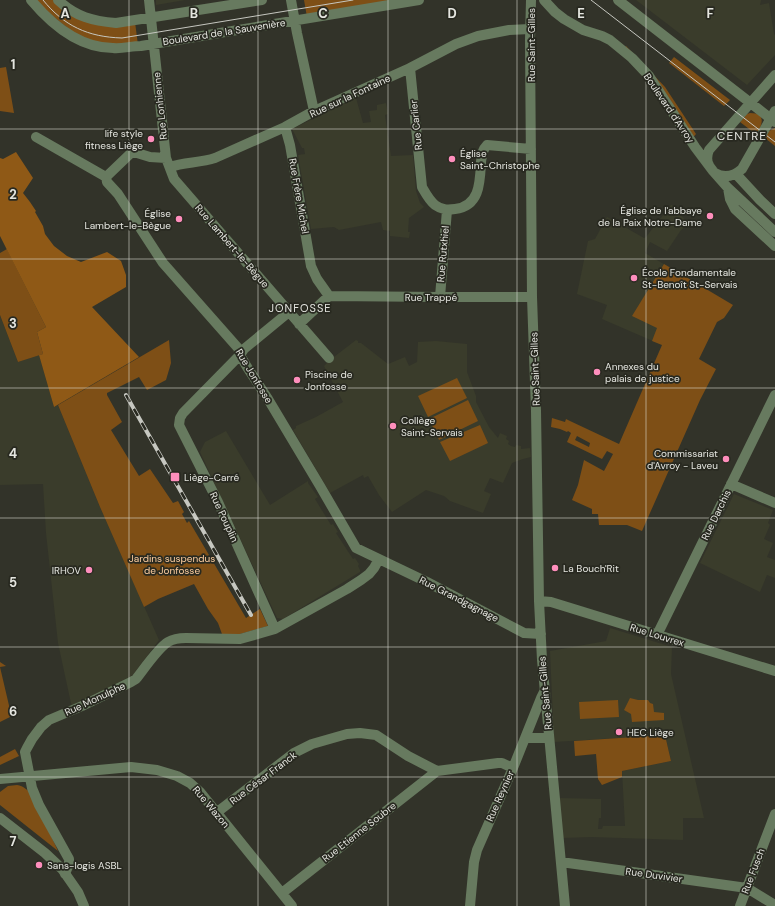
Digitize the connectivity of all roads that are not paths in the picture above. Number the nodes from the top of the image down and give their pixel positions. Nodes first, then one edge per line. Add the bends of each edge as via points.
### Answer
1 (31, 0) edge
2 (58, 0) edge
3 (149, 0) edge
4 (262, 0) edge
5 (291, 0) edge
6 (419, 0) edge
7 (531, 0) edge
8 (544, 0) edge
9 (619, 0) edge
10 (151, 18) junction
11 (294, 20) junction
12 (530, 30) junction
13 (154, 44) junction
14 (410, 68) junction
15 (775, 75) edge
16 (751, 103) junction
17 (314, 111) junction
18 (774, 117) edge
19 (285, 127) junction
20 (36, 137) dead end
21 (531, 149) junction
22 (168, 163) junction
23 (712, 170) junction
24 (736, 174) junction
25 (106, 177) junction
26 (728, 188) junction
27 (447, 210) junction
28 (775, 214) edge
29 (775, 232) edge
30 (775, 246) edge
31 (329, 296) junction
32 (440, 297) junction
33 (532, 297) junction
34 (289, 312) junction
35 (299, 324) junction
36 (240, 355) junction
37 (329, 358) dead end
38 (775, 395) edge
39 (731, 484) junction
40 (775, 503) edge
41 (379, 559) junction
42 (539, 601) junction
43 (275, 629) junction
44 (541, 634) junction
45 (657, 635) junction
46 (775, 671) edge
47 (545, 690) junction
48 (525, 738) junction
49 (549, 738) junction
50 (513, 768) junction
51 (437, 771) junction
52 (29, 775) junction
53 (0, 779) edge
54 (216, 813) junction
55 (775, 814) edge
56 (0, 818) edge
57 (561, 862) junction
58 (65, 874) junction
59 (747, 888) junction
60 (282, 893) junction
61 (775, 905) edge
62 (84, 906) edge
63 (292, 906) edge
64 (470, 906) edge
65 (565, 906) edge
66 (740, 906) edge

1 - 13 street, Boulevard de la Sauvenière via 59,29 87,44 114,48
2 - 10 street via 81,16 99,22 123,23
3 - 10 street, Boulevard de la Sauvenière
4 - 10 street
5 - 11 street, Boulevard de la Sauvenière
6 - 11 street, Boulevard de la Sauvenière
7 - 12 street, Rue Saint-Gilles
8 - 23 street, Boulevard d'Avroy via 564,19 610,40 632,58 649,76
9 - 16 street
10 - 13 street, Boulevard de la Sauvenière
11 - 13 street, Boulevard de la Sauvenière
11 - 17 street
12 - 14 street, Rue sur la Fontaine via 509,30 478,36 456,44
12 - 21 street, Rue Saint-Gilles
13 - 22 street, Rue Lonhienne
14 - 17 street, Rue sur la Fontaine
14 - 27 street, Rue Carlier via 422,187 432,203
15 - 16 street
16 - 18 street
16 - 23 street via 709,150 707,159
17 - 19 street, Rue sur la Fontaine
18 - 24 street via 742,169
19 - 22 street, Rue sur la Fontaine via 215,158 177,165
19 - 31 street, Rue Frère Michel via 311,266 316,279
20 - 25 street
21 - 27 street via 487,145 483,151 479,189 476,194 465,206
21 - 33 street, Rue Saint-Gilles
22 - 25 street, Rue sur la Fontaine via 131,153
22 - 34 street, Rue Lambert-le-Bègue via 174,179
23 - 24 street via 722,176
23 - 26 street, Boulevard d'Avroy
24 - 28 street
25 - 36 street, Rue Jonfosse via 163,262 238,348
26 - 29 street, Boulevard d'Avroy
26 - 30 street, Boulevard d'Avroy via 735,209
27 - 32 street, Rue Rutxhiel
31 - 32 street, Rue Trappé
31 - 35 street
32 - 33 street, Rue Trappé
33 - 42 street, Rue Saint-Gilles
34 - 35 street, Rue Lambert-le-Bègue
34 - 36 street, Rue Pouplin
35 - 37 street, Rue Lambert-le-Bègue
36 - 41 street, Rue Jonfosse via 356,548
36 - 43 street, Rue Pouplin via 183,413 180,425
38 - 39 street, Rue Darchis
39 - 40 street
39 - 45 street, Rue Darchis
41 - 43 street, Rue Monulphe via 369,574 361,580
41 - 44 street, Rue Grandgagnage via 524,633
42 - 44 street, Rue Saint-Gilles
42 - 45 street, Rue Louvrex via 551,602
43 - 52 street, Rue Monulphe via 240,639 178,638 162,646 136,679 49,720 41,727 26,748
44 - 47 street, Rue Saint-Gilles
45 - 46 street, Rue Louvrex
47 - 48 street, Rue Reynier
47 - 49 street, Rue Saint-Gilles
48 - 49 street, Rue Saint-Gilles
48 - 50 street, Rue Reynier
49 - 57 street, Rue Saint-Gilles
50 - 51 street via 498,763
50 - 64 street, Rue Reynier via 477,850
51 - 54 street, Rue César Franck via 376,736 347,734 312,744 294,753
51 - 60 street, Rue Etienne Soubre
52 - 53 street, Rue Wazon
52 - 54 street, Rue Wazon via 131,767 157,770 190,783
52 - 58 street, Rue Monulphe via 39,805 69,859
54 - 60 street, Rue Wazon
55 - 59 street, Rue Fusch
56 - 58 street via 44,853
57 - 59 street, Rue Duvivier
57 - 65 street, Rue Saint-Gilles
58 - 62 street
59 - 61 street
59 - 66 street, Rue Fusch
60 - 63 street, Rue Wazon

